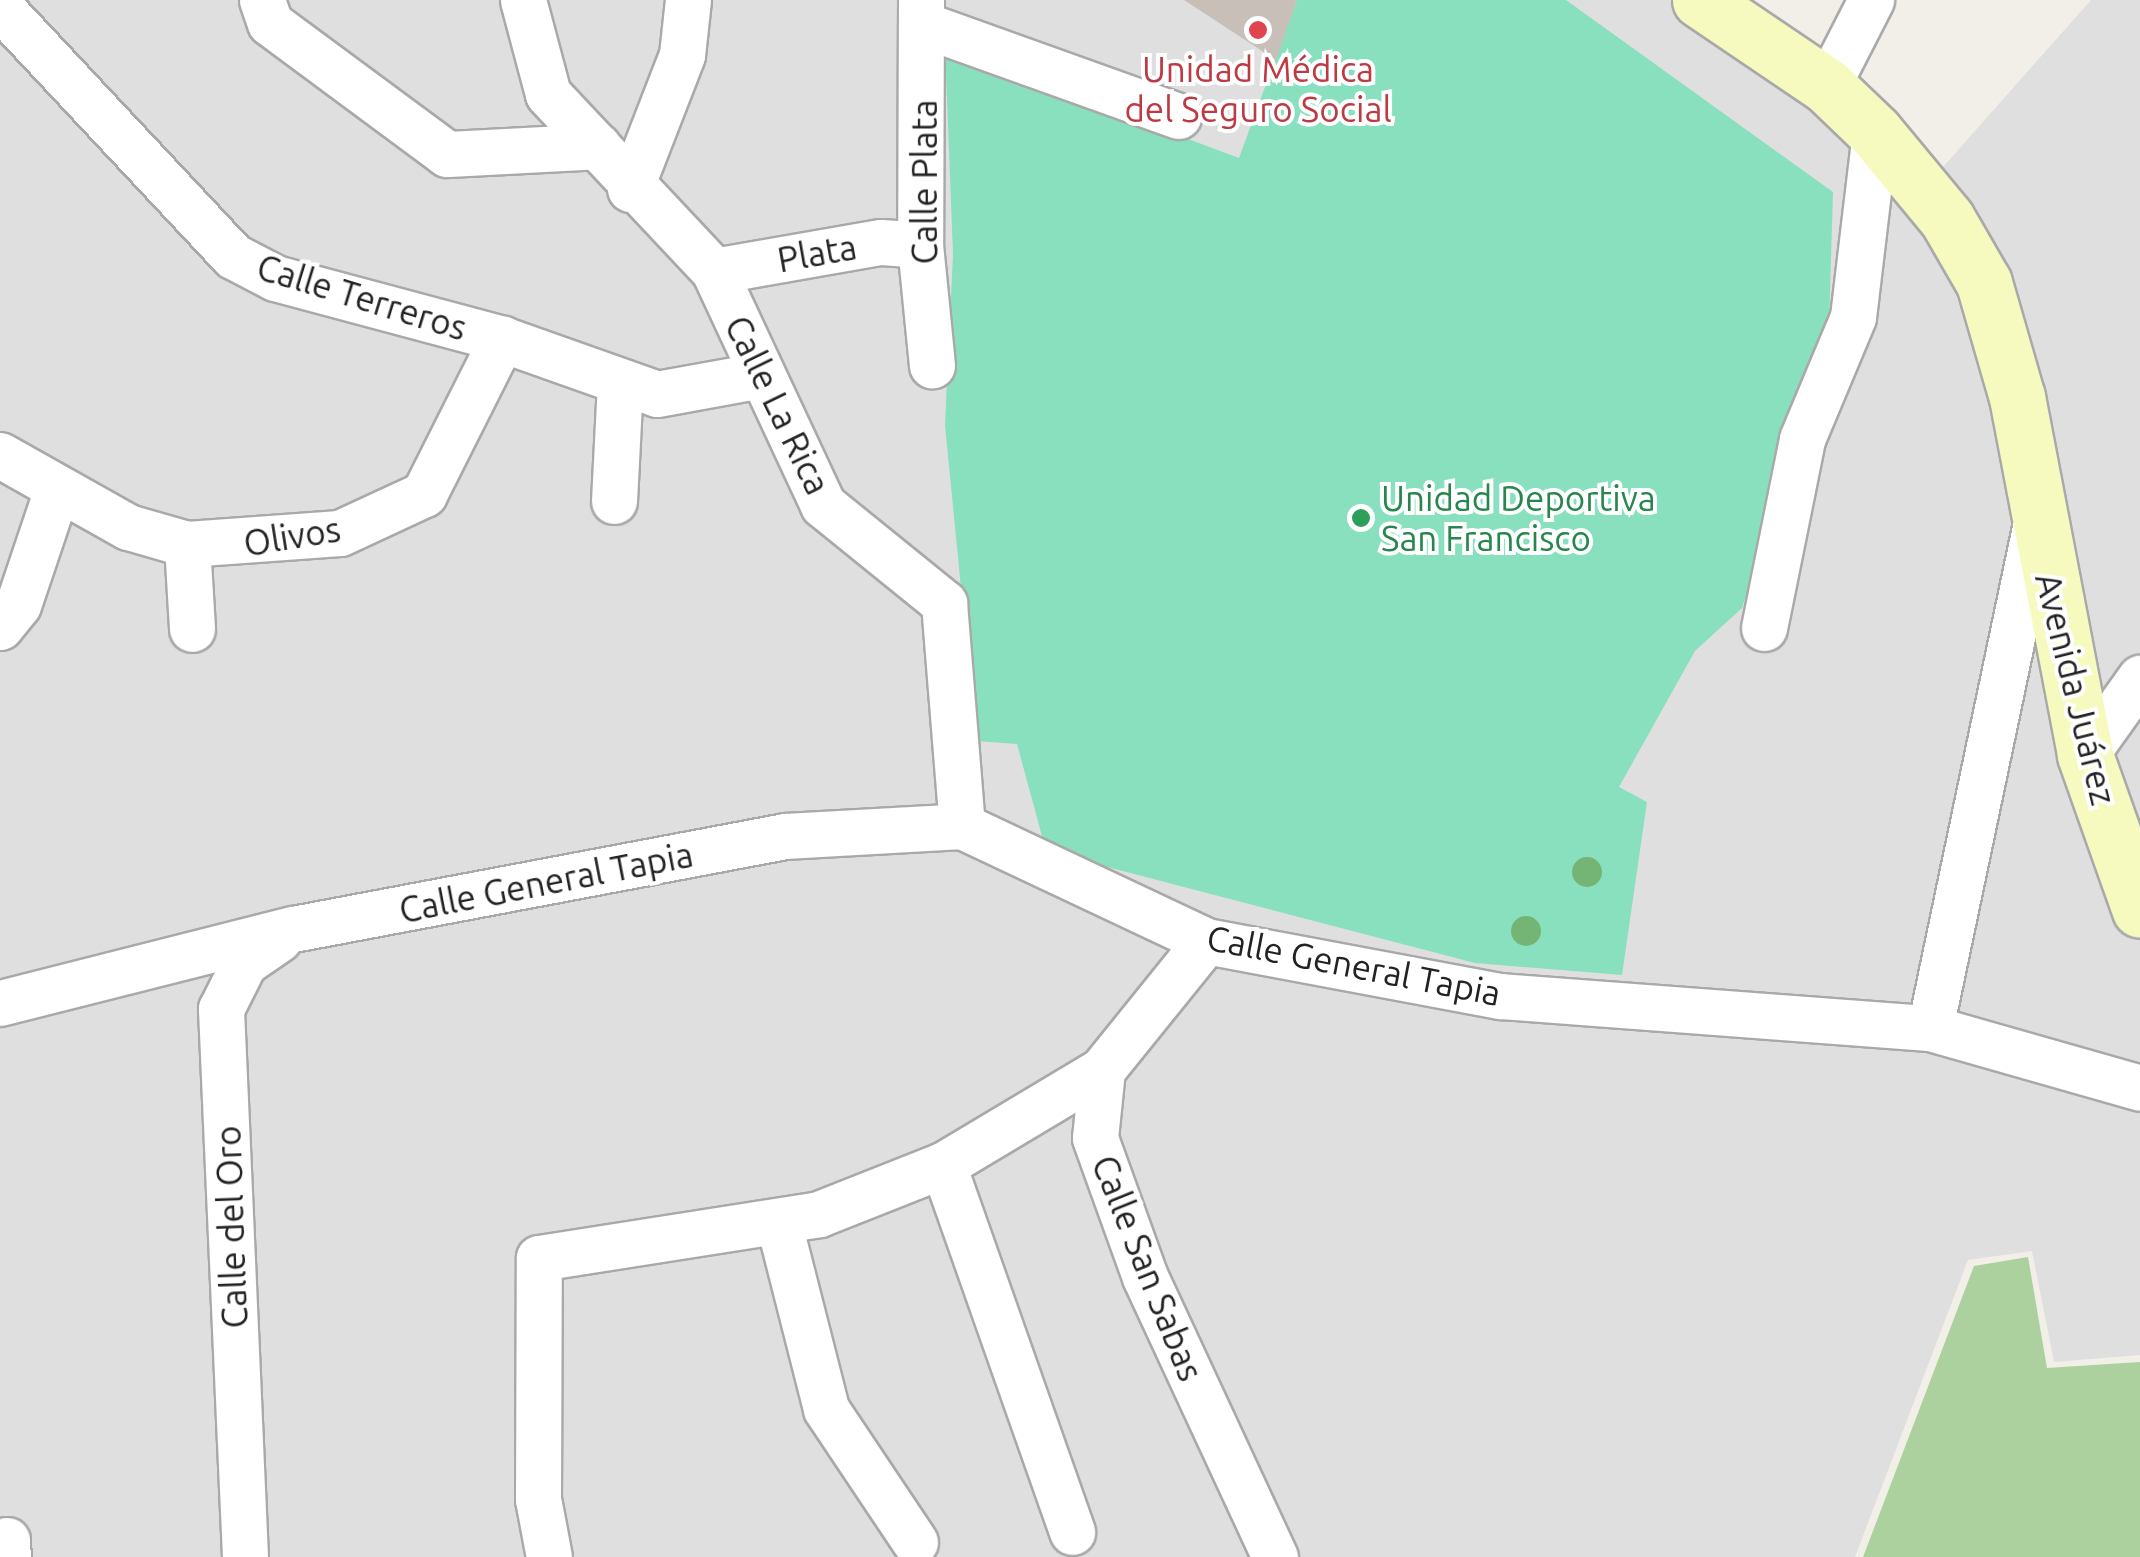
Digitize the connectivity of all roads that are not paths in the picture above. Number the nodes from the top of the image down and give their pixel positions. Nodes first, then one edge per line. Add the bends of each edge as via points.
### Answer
1 (262, 0) edge
2 (523, 0) edge
3 (688, 0) edge
4 (1700, 0) edge
5 (1871, 0) edge
6 (0, 7) edge
7 (924, 13) edge
8 (1827, 86) junction
9 (1178, 116) dead end
10 (1875, 132) junction
11 (598, 146) junction
12 (630, 189) junction
13 (920, 245) junction
14 (714, 271) junction
15 (502, 340) junction
16 (932, 365) dead end
17 (762, 375) junction
18 (620, 382) junction
19 (0, 455) edge
20 (57, 489) junction
21 (614, 501) dead end
22 (2036, 524) junction
23 (187, 544) junction
24 (0, 627) edge
25 (1764, 628) dead end
26 (192, 629) dead end
27 (2140, 678) edge
28 (2086, 754) junction
29 (962, 826) junction
30 (2140, 910) edge
31 (293, 929) junction
32 (1206, 941) junction
33 (0, 1003) edge
34 (1930, 1028) junction
35 (1102, 1070) junction
36 (2140, 1088) edge
37 (943, 1164) junction
38 (779, 1224) junction
39 (1072, 1532) dead end
40 (915, 1542) dead end
41 (244, 1557) edge
42 (549, 1557) edge
43 (1275, 1557) edge

1 - 11 street via 270,22 446,154
2 - 11 street, Calle La Rica via 548,94
3 - 12 street via 682,55
4 - 8 main road, Avenida Juárez
5 - 8 street
6 - 15 street, Calle Terreros via 233,256 275,278
7 - 9 street
7 - 13 street, Calle Plata
8 - 10 main road, Avenida Juárez
10 - 22 main road, Avenida Juárez via 1948,219 1984,283 2017,396
10 - 25 street via 1853,317 1802,439
11 - 12 street, Calle La Rica
12 - 14 street, Calle La Rica
13 - 14 street, Plata via 882,242
13 - 16 street, Calle Plata
14 - 17 street, Calle La Rica
15 - 18 street, Calle Terreros
15 - 23 street, Olivos via 424,494 340,534
17 - 18 street, Calle Terreros via 657,394
17 - 29 street, Calle La Rica via 823,505 944,603
18 - 21 street
19 - 20 street, Olivos
20 - 23 street, Olivos via 128,528
20 - 24 street via 18,605
22 - 28 main road, Avenida Juárez
22 - 34 street
23 - 26 street
27 - 28 street
28 - 30 main road, Avenida Juárez
29 - 31 street, Calle General Tapia via 786,836
29 - 32 street, Calle General Tapia
31 - 33 street, Calle General Tapia
31 - 41 street, Calle del Oro via 244,963 221,1009
32 - 34 street, Calle General Tapia via 1501,996
32 - 35 street
34 - 36 street, Calle General Tapia
35 - 37 street
35 - 43 street, Calle San Sabas via 1095,1138 1145,1278
37 - 38 street
37 - 39 street
38 - 40 street via 826,1409
38 - 42 street via 540,1258 538,1499

